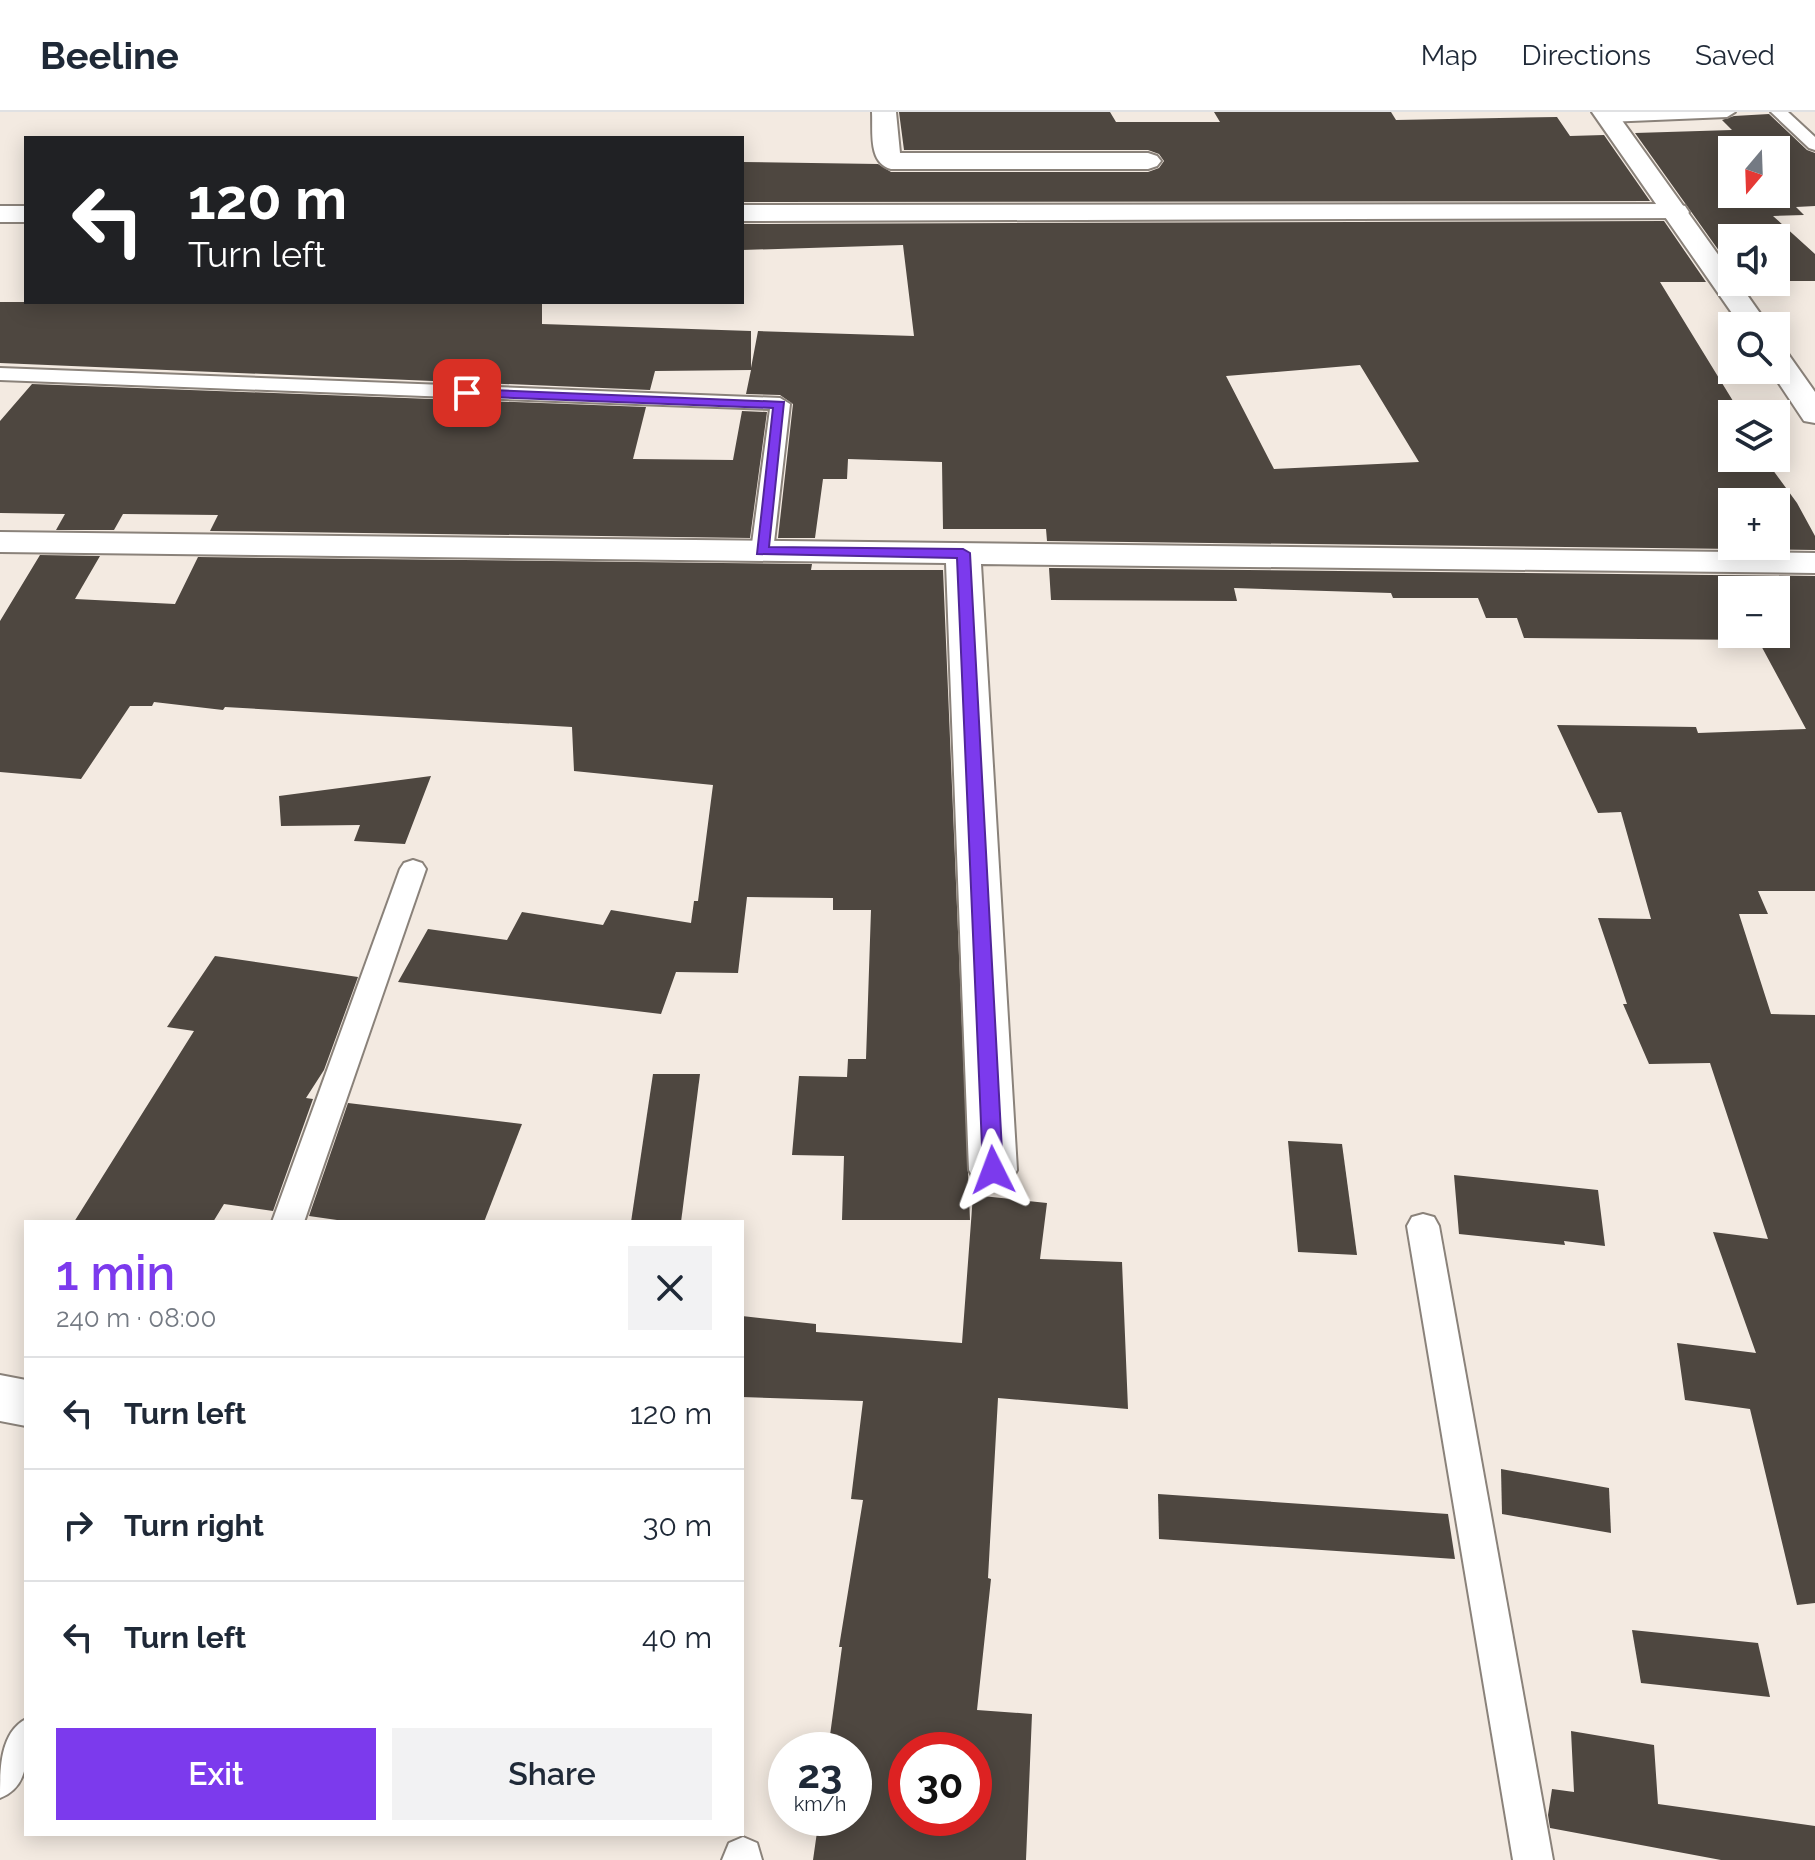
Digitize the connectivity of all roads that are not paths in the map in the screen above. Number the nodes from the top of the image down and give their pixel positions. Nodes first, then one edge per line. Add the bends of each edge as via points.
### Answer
1 (884, 112) edge
2 (1727, 112) edge
3 (1779, 112) edge
4 (1606, 114) edge
5 (1815, 145) edge
6 (1148, 161) dead end
7 (1676, 212) junction
8 (744, 213) edge
9 (0, 214) edge
10 (24, 214) edge
11 (1745, 312) edge
12 (0, 374) edge
13 (1790, 377) edge
14 (1815, 414) edge
15 (0, 542) edge
16 (762, 551) junction
17 (963, 553) junction
18 (1815, 563) edge
19 (413, 869) dead end
20 (993, 1170) dead end
21 (289, 1220) edge
22 (1423, 1226) dead end
23 (0, 1398) edge
24 (24, 1403) edge
25 (24, 1741) edge
26 (0, 1779) edge
27 (1533, 1860) edge

1 - 6 street via 891,161
2 - 4 lane
3 - 5 lane
4 - 7 street
7 - 8 street
7 - 11 street
9 - 10 street
12 - 16 lane via 780,404
13 - 14 street
15 - 16 street
16 - 17 street
17 - 18 street
17 - 20 street
19 - 21 lane
22 - 27 lane
23 - 24 street
25 - 26 lane

